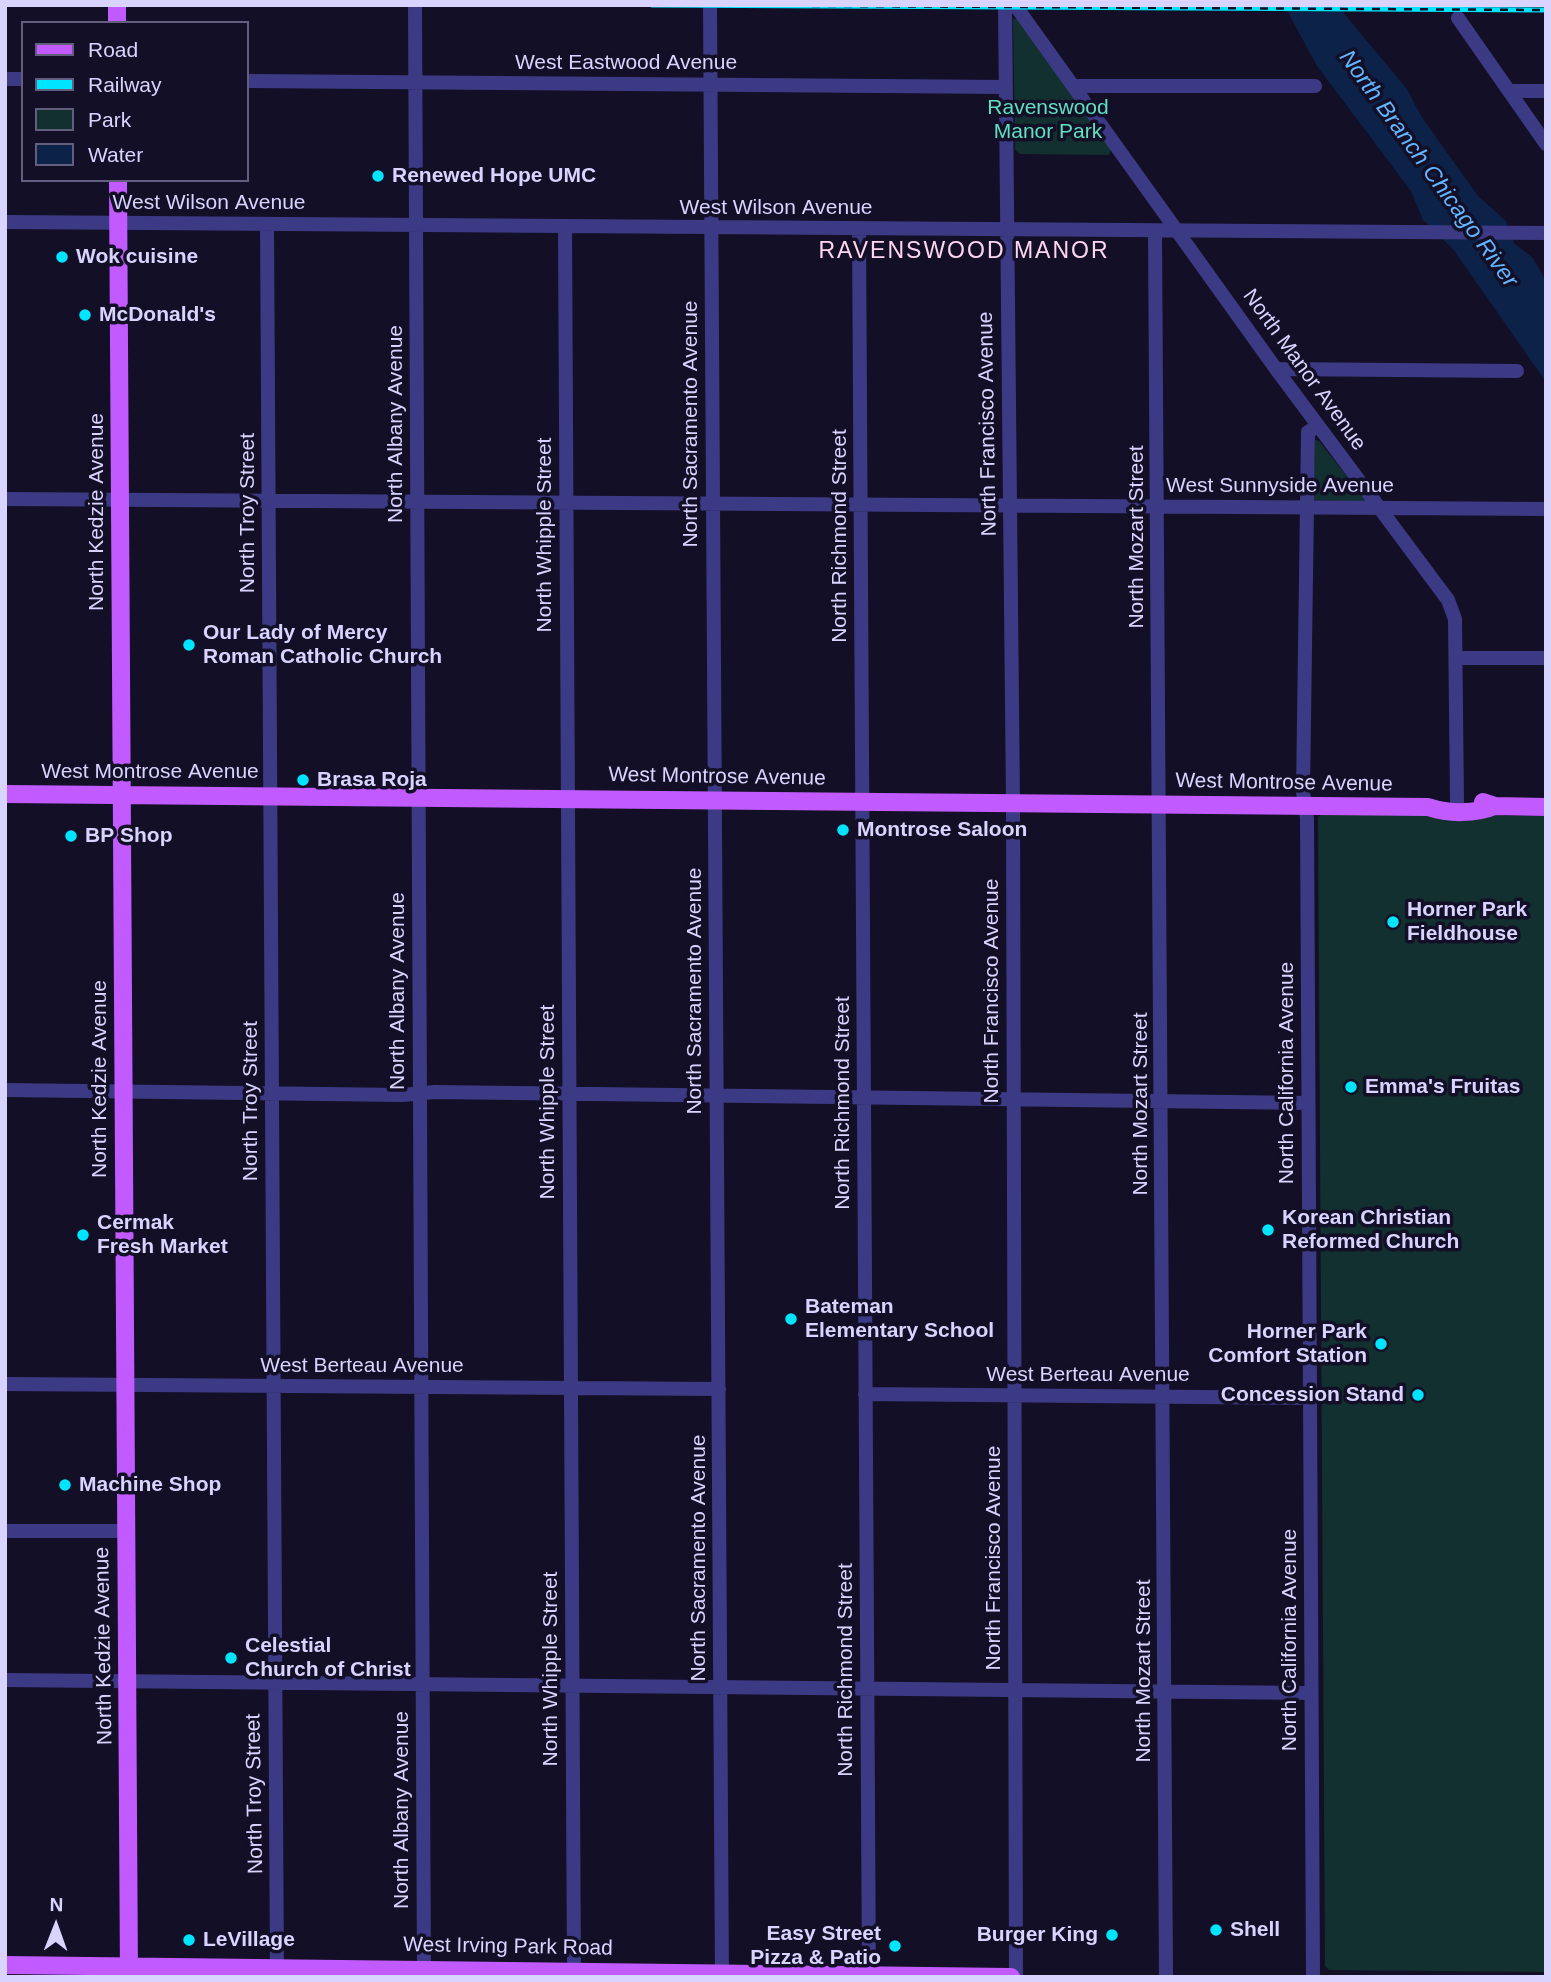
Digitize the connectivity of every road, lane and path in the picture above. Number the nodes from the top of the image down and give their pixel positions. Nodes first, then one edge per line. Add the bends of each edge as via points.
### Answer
1 (415, 5) edge
2 (710, 5) edge
3 (1005, 5) edge
4 (1015, 5) edge
5 (1458, 18) dead end
6 (248, 81) edge
7 (415, 82) junction
8 (710, 84) junction
9 (1073, 86) junction
10 (1315, 86) dead end
11 (1006, 87) junction
12 (1509, 91) junction
13 (1546, 91) edge
14 (1546, 144) edge
15 (118, 182) edge
16 (5, 222) edge
17 (118, 223) junction
18 (267, 224) junction
19 (416, 225) junction
20 (565, 227) junction
21 (711, 228) junction
22 (859, 229) junction
23 (1007, 231) junction
24 (1156, 232) junction
25 (1178, 232) junction
26 (1546, 233) edge
27 (1276, 369) junction
28 (1517, 371) dead end
29 (1318, 426) junction
30 (5, 499) edge
31 (120, 499) junction
32 (269, 500) junction
33 (417, 501) junction
34 (566, 502) junction
35 (713, 502) junction
36 (860, 503) junction
37 (1010, 505) junction
38 (1157, 506) junction
39 (1307, 507) junction
40 (1380, 507) junction
41 (1546, 509) edge
42 (1455, 658) junction
43 (1546, 658) edge
44 (5, 794) edge
45 (122, 794) junction
46 (271, 796) junction
47 (418, 797) junction
48 (567, 799) junction
49 (1454, 799) junction
50 (715, 800) junction
51 (862, 802) junction
52 (1013, 803) junction
53 (1160, 805) junction
54 (1307, 806) junction
55 (1495, 806) junction
56 (1428, 807) junction
57 (1546, 807) edge
58 (5, 1090) edge
59 (123, 1091) junction
60 (272, 1093) junction
61 (420, 1093) junction
62 (569, 1094) junction
63 (716, 1097) junction
64 (864, 1100) junction
65 (1014, 1101) junction
66 (1162, 1102) junction
67 (1308, 1104) junction
68 (5, 1384) edge
69 (125, 1384) junction
70 (273, 1387) junction
71 (421, 1388) junction
72 (570, 1388) junction
73 (719, 1389) junction
74 (866, 1394) junction
75 (1015, 1395) junction
76 (1163, 1396) junction
77 (1310, 1398) junction
78 (5, 1531) edge
79 (126, 1531) junction
80 (5, 1680) edge
81 (127, 1681) junction
82 (275, 1682) junction
83 (423, 1684) junction
84 (572, 1685) junction
85 (720, 1687) junction
86 (867, 1688) junction
87 (1015, 1690) junction
88 (1165, 1691) junction
89 (1311, 1693) junction
90 (5, 1965) edge
91 (129, 1971) edge
92 (277, 1972) edge
93 (424, 1973) edge
94 (574, 1974) edge
95 (722, 1975) edge
96 (869, 1975) edge
97 (1011, 1977) edge
98 (1016, 1977) edge
99 (1166, 1977) edge
100 (1313, 1977) edge

1 - 7 street, North Albany Avenue
2 - 8 street, North Sacramento Avenue
3 - 11 street, North Francisco Avenue
4 - 9 street, North Manor Avenue
5 - 12 street
6 - 7 street, West Eastwood Avenue
7 - 8 street, West Eastwood Avenue
7 - 19 street, North Albany Avenue
8 - 11 street, West Eastwood Avenue
8 - 21 street, North Sacramento Avenue
9 - 10 street
9 - 25 street, North Manor Avenue
11 - 23 street, North Francisco Avenue
12 - 13 street
12 - 14 street
15 - 17 main road, North Kedzie Avenue
16 - 17 street, West Wilson Avenue
17 - 18 street, West Wilson Avenue
17 - 31 main road, North Kedzie Avenue
18 - 19 street, West Wilson Avenue
18 - 32 street, North Troy Street
19 - 20 street, West Wilson Avenue
19 - 33 street, North Albany Avenue
20 - 21 street, West Wilson Avenue
20 - 34 street, North Whipple Street
21 - 22 street, West Wilson Avenue
21 - 35 street, North Sacramento Avenue
22 - 23 street, West Wilson Avenue
22 - 36 street, North Richmond Street
23 - 24 street, West Wilson Avenue
23 - 37 street, North Francisco Avenue
24 - 25 street, West Wilson Avenue
24 - 38 street, North Mozart Street
25 - 26 street, West Wilson Avenue
25 - 27 street, North Manor Avenue
27 - 28 street
27 - 29 street, North Manor Avenue
29 - 39 street, North California Avenue via 1308,432
29 - 40 street, North Manor Avenue
30 - 31 street, West Sunnyside Avenue
31 - 32 street, West Sunnyside Avenue
31 - 45 main road, North Kedzie Avenue
32 - 33 street, West Sunnyside Avenue
32 - 46 street, North Troy Street
33 - 34 street, West Sunnyside Avenue
33 - 47 street, North Albany Avenue
34 - 35 street, West Sunnyside Avenue
34 - 48 street, North Whipple Street
35 - 36 street, West Sunnyside Avenue
35 - 50 street, North Sacramento Avenue
36 - 37 street, West Sunnyside Avenue
36 - 51 street, North Richmond Street
37 - 38 street, West Sunnyside Avenue
37 - 52 street, North Francisco Avenue
38 - 39 street, West Sunnyside Avenue
38 - 53 street, North Mozart Street
39 - 40 street, West Sunnyside Avenue
39 - 54 street, North California Avenue via 1303,792
40 - 41 street, West Sunnyside Avenue
40 - 42 street, North Manor Avenue via 1448,600 1455,619
42 - 43 street
42 - 49 street, North Manor Avenue
44 - 45 main road, West Montrose Avenue
45 - 46 main road, West Montrose Avenue
45 - 59 main road, North Kedzie Avenue
46 - 47 main road, West Montrose Avenue
46 - 60 street, North Troy Street
47 - 48 main road, West Montrose Avenue
47 - 61 street, North Albany Avenue
48 - 50 main road, West Montrose Avenue
48 - 62 street, North Whipple Street
49 - 55 main road, West Montrose Avenue
49 - 56 main road, West Montrose Avenue
50 - 51 main road, West Montrose Avenue
50 - 63 street, North Sacramento Avenue
51 - 52 main road, West Montrose Avenue
51 - 64 street, North Richmond Street
52 - 53 main road, West Montrose Avenue
52 - 65 street, North Francisco Avenue
53 - 54 main road, West Montrose Avenue
53 - 66 street, North Mozart Street
54 - 56 main road, West Montrose Avenue
54 - 67 street, North California Avenue
55 - 56 main road, West Montrose Avenue via 1481,812
55 - 57 main road, West Montrose Avenue
58 - 59 street
59 - 60 street
59 - 69 main road, North Kedzie Avenue
60 - 61 street
60 - 70 street, North Troy Street
61 - 62 street
61 - 71 street, North Albany Avenue
62 - 63 street
62 - 72 street, North Whipple Street
63 - 64 street
63 - 73 street, North Sacramento Avenue
64 - 65 street
64 - 74 street, North Richmond Street
65 - 66 street
65 - 75 street, North Francisco Avenue
66 - 67 street
66 - 76 street, North Mozart Street
67 - 77 street, North California Avenue
68 - 69 street, West Berteau Avenue
69 - 70 street, West Berteau Avenue
69 - 79 main road, North Kedzie Avenue
70 - 71 street, West Berteau Avenue
70 - 82 street, North Troy Street
71 - 72 street, West Berteau Avenue
71 - 83 street, North Albany Avenue
72 - 73 street, West Berteau Avenue
72 - 84 street, North Whipple Street
73 - 85 street, North Sacramento Avenue
74 - 75 street, West Berteau Avenue
74 - 86 street, North Richmond Street
75 - 76 street, West Berteau Avenue
75 - 87 street, North Francisco Avenue
76 - 77 street, West Berteau Avenue
76 - 88 street, North Mozart Street
77 - 89 street, North California Avenue
78 - 79 street
79 - 81 main road, North Kedzie Avenue
80 - 81 street
81 - 82 street
81 - 91 main road, North Kedzie Avenue
82 - 83 street
82 - 92 street, North Troy Street
83 - 84 street
83 - 93 street, North Albany Avenue
84 - 85 street
84 - 94 street, North Whipple Street
85 - 86 street
85 - 95 street, North Sacramento Avenue
86 - 87 street
86 - 96 street, North Richmond Street
87 - 88 street
87 - 98 street, North Francisco Avenue
88 - 89 street
88 - 99 street, North Mozart Street
89 - 100 street, North California Avenue
90 - 91 main road, West Irving Park Road
91 - 92 main road, West Irving Park Road
92 - 93 main road, West Irving Park Road
93 - 94 main road, West Irving Park Road
94 - 95 main road, West Irving Park Road
95 - 96 main road, West Irving Park Road
96 - 97 main road, West Irving Park Road

